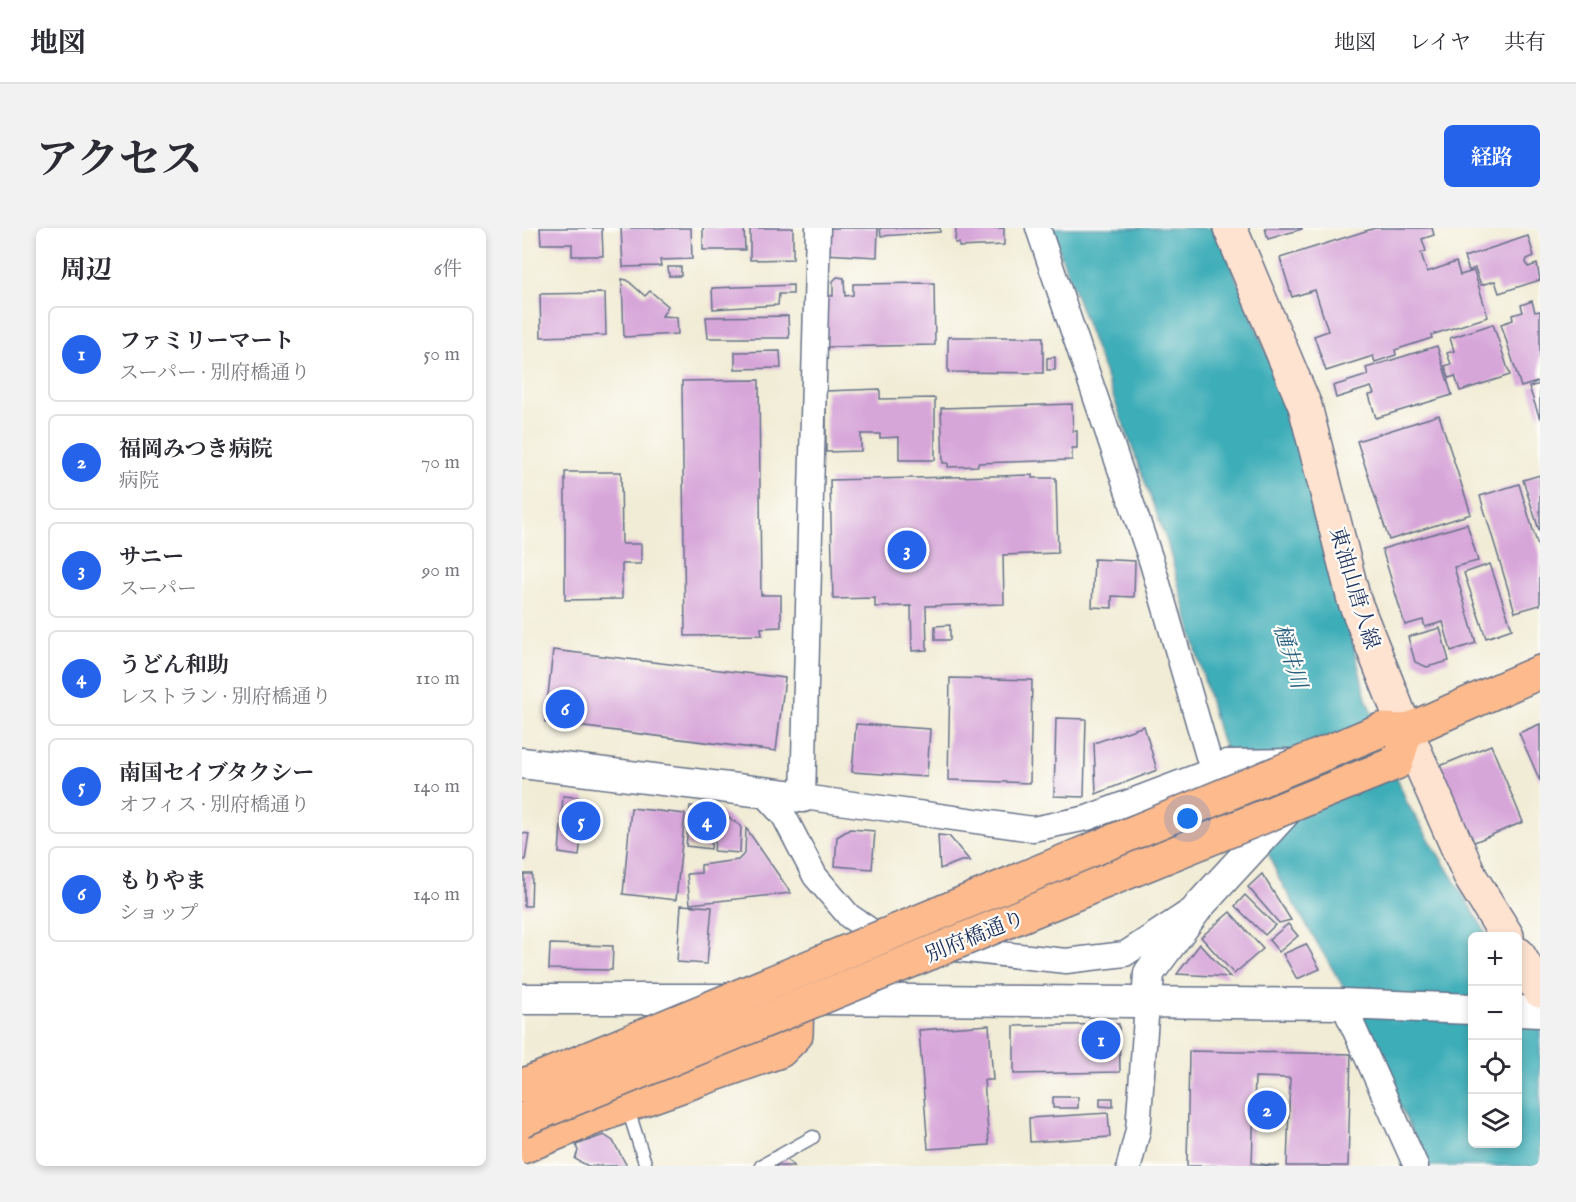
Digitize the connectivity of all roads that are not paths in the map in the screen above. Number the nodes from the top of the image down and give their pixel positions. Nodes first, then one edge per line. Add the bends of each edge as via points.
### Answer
1 (818, 228) edge
2 (1038, 228) edge
3 (1230, 228) edge
4 (1540, 672) edge
5 (1394, 731) junction
6 (522, 763) edge
7 (1302, 763) junction
8 (1220, 768) junction
9 (760, 791) junction
10 (803, 797) junction
11 (1292, 805) junction
12 (1199, 906) junction
13 (1505, 932) edge
14 (1522, 961) edge
15 (1540, 991) edge
16 (522, 999) edge
17 (797, 999) junction
18 (1147, 1003) junction
19 (1345, 1004) junction
20 (1468, 1009) edge
21 (1522, 1011) edge
22 (1540, 1012) edge
23 (522, 1086) edge
24 (627, 1105) junction
25 (522, 1120) edge
26 (813, 1137) dead end
27 (522, 1147) edge
28 (646, 1166) edge
29 (761, 1166) edge
30 (1128, 1166) edge
31 (1416, 1166) edge

1 - 10 street
2 - 8 street
3 - 5 main road, 東油山唐人線 via 1305,406 1354,600
4 - 5 highway, 別府橋通り
5 - 7 highway, 別府橋通り, bridge
5 - 11 highway, 別府橋通り via 1396,763
5 - 13 main road, 東油山唐人線 via 1471,878
6 - 9 street
7 - 8 street
7 - 23 highway, 別府橋通り, bridge
8 - 10 street via 1087,818 1033,829
9 - 10 street
9 - 12 street via 784,816 815,876 849,916 871,932 900,943 1066,961 1125,954
11 - 12 street
11 - 25 highway, 別府橋通り, bridge
12 - 18 street via 1149,973
14 - 15 main road
16 - 17 street
17 - 18 street
17 - 24 highway via 796,1035 780,1051
18 - 19 street
18 - 30 street via 1138,1130
19 - 20 street
19 - 31 street
21 - 22 street
24 - 27 highway
24 - 28 lane
26 - 29 lane

